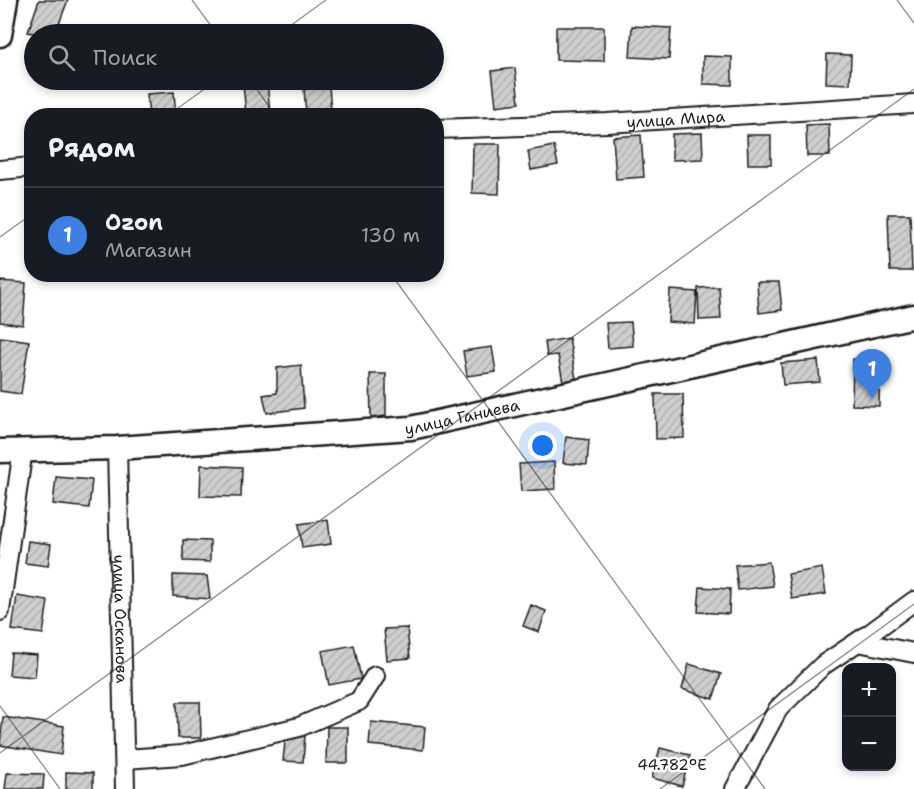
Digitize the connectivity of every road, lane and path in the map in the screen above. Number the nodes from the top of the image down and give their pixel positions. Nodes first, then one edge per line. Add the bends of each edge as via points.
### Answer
1 (6, 0) edge
2 (0, 35) edge
3 (914, 104) edge
4 (444, 129) edge
5 (24, 168) edge
6 (0, 170) edge
7 (914, 316) edge
8 (117, 448) junction
9 (23, 449) junction
10 (0, 451) edge
11 (914, 601) edge
12 (0, 611) edge
13 (858, 642) junction
14 (914, 653) edge
15 (375, 676) dead end
16 (125, 759) junction
17 (125, 789) edge
18 (735, 789) edge

1 - 2 main road
3 - 4 street, улица Мира
5 - 6 street
7 - 8 main road, улица Ганиева via 411,428
8 - 9 main road, улица Ганиева
8 - 16 street, улица Осканова
9 - 10 main road, улица Ганиева
9 - 12 street
11 - 13 street
13 - 14 street
13 - 18 street via 823,665 778,709
15 - 16 street via 359,701 299,727 182,755
16 - 17 street, улица Осканова

